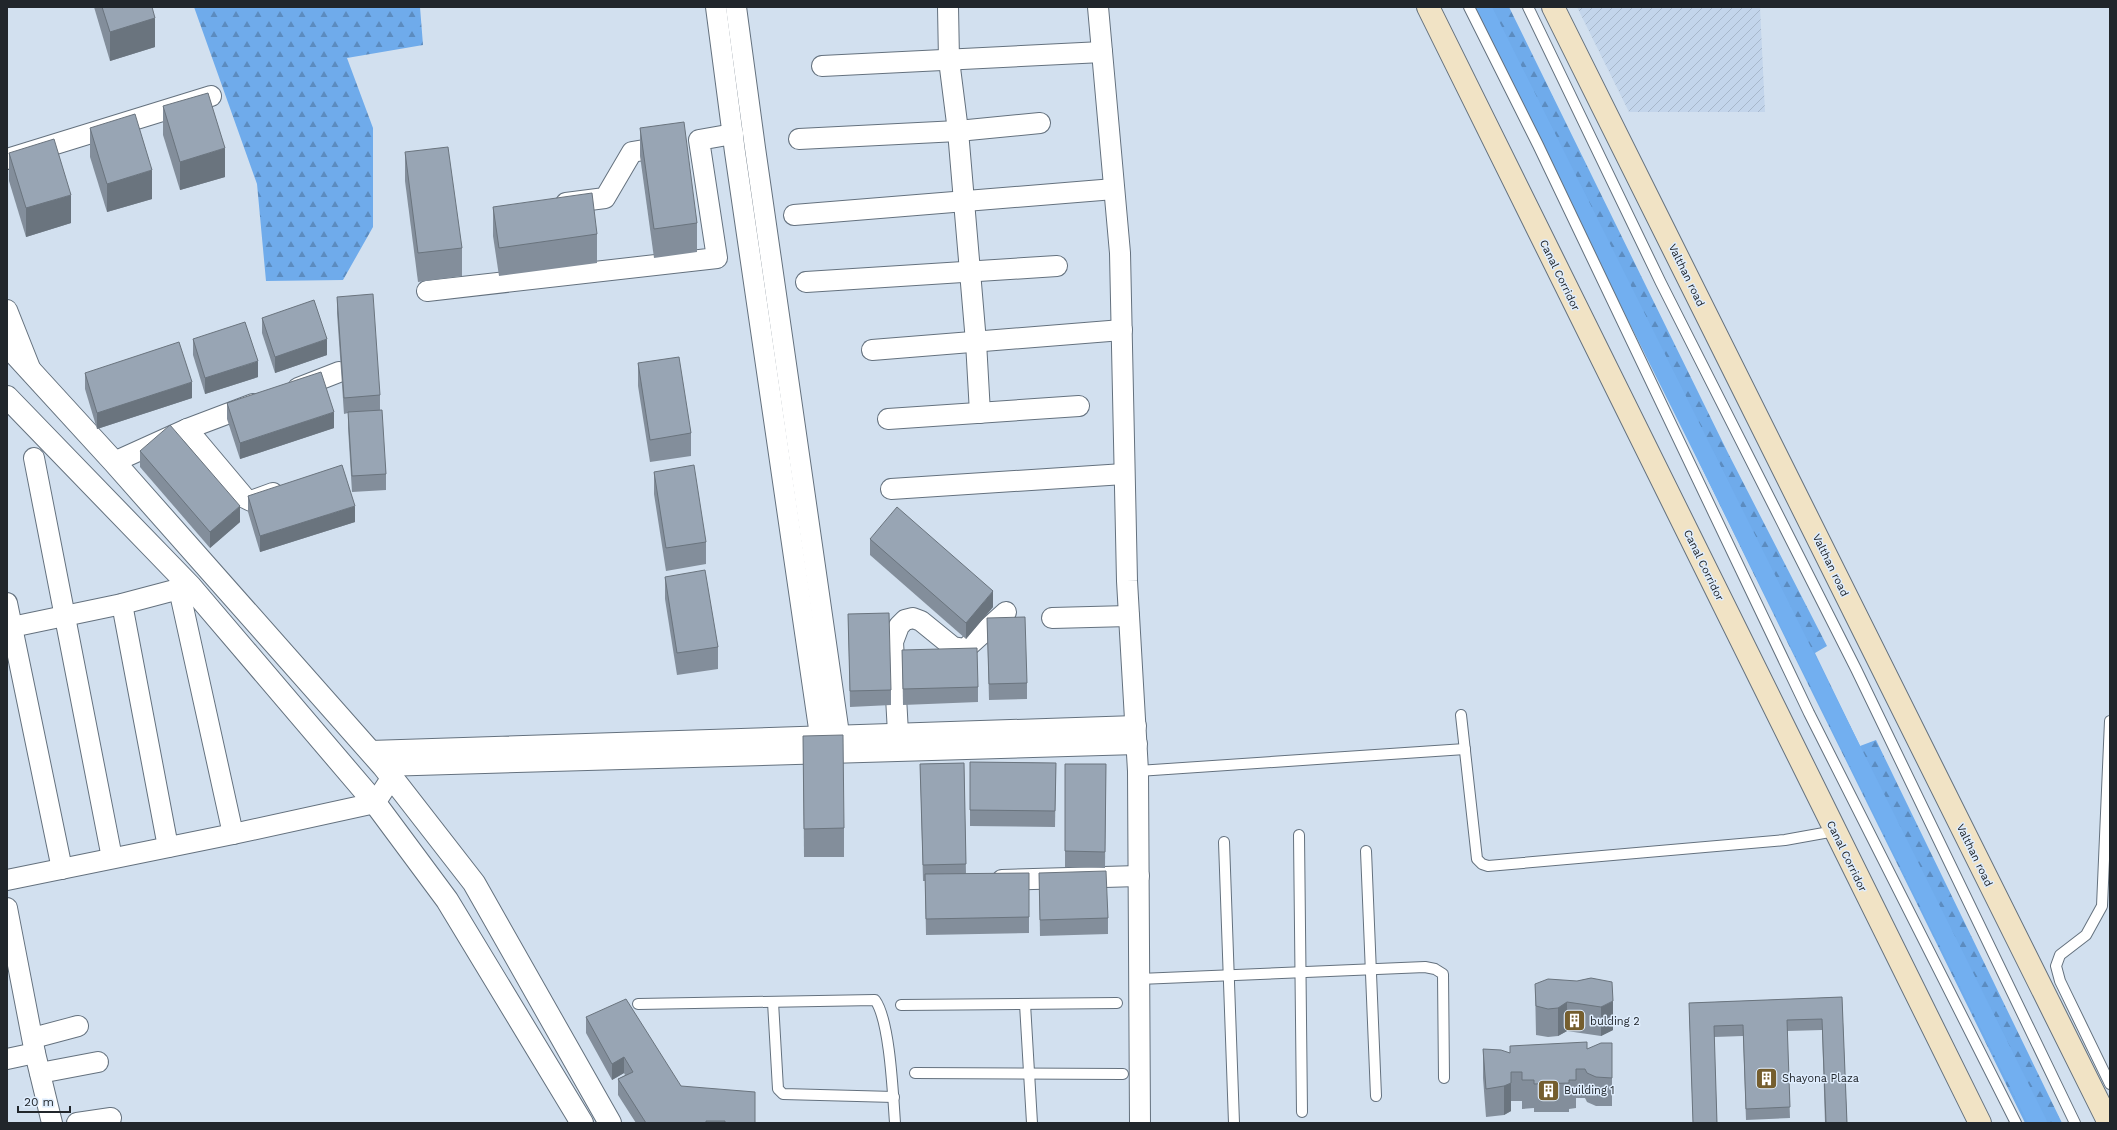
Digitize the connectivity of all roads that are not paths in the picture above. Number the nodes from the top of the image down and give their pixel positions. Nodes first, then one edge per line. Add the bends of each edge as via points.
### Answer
1 (716, 7) edge
2 (736, 7) edge
3 (948, 7) edge
4 (1098, 7) edge
5 (1428, 7) edge
6 (1469, 7) edge
7 (1528, 7) edge
8 (1554, 7) edge
9 (1102, 52) junction
10 (949, 60) junction
11 (822, 66) dead end
12 (211, 96) edge
13 (1040, 124) dead end
14 (958, 130) junction
15 (733, 134) junction
16 (699, 140) junction
17 (800, 140) dead end
18 (7, 159) edge
19 (1114, 189) junction
20 (964, 201) junction
21 (545, 206) edge
22 (794, 215) dead end
23 (1057, 266) dead end
24 (970, 273) junction
25 (806, 282) dead end
26 (427, 291) edge
27 (7, 310) edge
28 (1122, 330) junction
29 (976, 342) junction
30 (7, 345) edge
31 (872, 350) dead end
32 (339, 372) edge
33 (32, 373) junction
34 (53, 394) junction
35 (7, 397) edge
36 (1079, 406) dead end
37 (980, 413) junction
38 (888, 419) dead end
39 (30, 421) junction
40 (187, 429) junction
41 (34, 458) dead end
42 (114, 462) junction
43 (1124, 474) junction
44 (292, 487) edge
45 (891, 489) dead end
46 (185, 587) junction
47 (7, 603) edge
48 (122, 604) junction
49 (1006, 612) dead end
50 (65, 616) junction
51 (1129, 616) junction
52 (1052, 618) dead end
53 (9, 627) edge
54 (1461, 715) dead end
55 (2110, 721) edge
56 (898, 733) junction
57 (1137, 735) junction
58 (831, 744) junction
59 (1465, 749) junction
60 (382, 765) junction
61 (1138, 771) junction
62 (375, 803) junction
63 (1835, 831) junction
64 (233, 834) junction
65 (1299, 835) dead end
66 (1224, 842) dead end
67 (168, 847) junction
68 (1366, 851) dead end
69 (112, 858) junction
70 (62, 869) junction
71 (1139, 876) junction
72 (7, 880) edge
73 (981, 881) edge
74 (7, 908) edge
75 (1372, 970) junction
76 (1302, 972) junction
77 (1230, 975) junction
78 (1139, 979) junction
79 (774, 1002) junction
80 (1117, 1003) dead end
81 (638, 1004) dead end
82 (1025, 1004) junction
83 (901, 1005) dead end
84 (78, 1026) dead end
85 (34, 1046) junction
86 (7, 1059) edge
87 (98, 1062) dead end
88 (40, 1073) junction
89 (915, 1073) dead end
90 (1030, 1073) junction
91 (1123, 1074) dead end
92 (1444, 1078) dead end
93 (2110, 1084) edge
94 (1376, 1096) dead end
95 (894, 1097) junction
96 (1302, 1112) dead end
97 (111, 1118) dead end
98 (52, 1123) edge
99 (77, 1123) edge
100 (582, 1123) edge
101 (610, 1123) edge
102 (895, 1123) edge
103 (1032, 1123) edge
104 (1140, 1123) edge
105 (1234, 1123) edge
106 (1980, 1123) edge
107 (2016, 1123) edge
108 (2075, 1123) edge
109 (2109, 1123) edge

1 - 15 street
2 - 58 street
3 - 10 street
4 - 9 street
5 - 63 main road, Canal Corridor
6 - 107 lane via 1538,145 1809,713
7 - 108 lane via 1664,290 1856,669
8 - 109 main road, Valthan road
9 - 10 street
9 - 19 street
10 - 11 street
10 - 14 street
12 - 18 street
13 - 14 street
14 - 17 street
14 - 20 street
15 - 16 street
15 - 58 street
16 - 21 street via 632,152 605,198
16 - 26 street via 717,258
19 - 20 street
19 - 28 street via 1120,253
20 - 22 street
20 - 24 street
23 - 24 street
24 - 25 street
24 - 29 street
27 - 33 street
28 - 29 street
28 - 43 street
29 - 31 street
29 - 37 street
30 - 33 street
32 - 40 street
33 - 34 street
34 - 39 street
34 - 42 street
35 - 39 street
36 - 37 street
37 - 38 street
39 - 46 street
40 - 42 street
40 - 44 street via 248,500
41 - 50 street
42 - 60 street
43 - 45 street
43 - 51 street
46 - 48 street
46 - 62 street
46 - 64 street
47 - 53 street
48 - 50 street
48 - 67 street
49 - 56 street via 965,649 953,647 921,621 913,618 904,620 893,642
50 - 53 street
50 - 69 street
51 - 52 street
51 - 57 street
53 - 70 street
54 - 59 lane
55 - 93 lane via 2102,906 2086,935 2060,955 2056,966 2060,981
56 - 57 street
56 - 58 street
57 - 58 street
57 - 61 street
58 - 60 street
59 - 61 lane
59 - 63 lane via 1477,859 1488,866 1785,840
60 - 62 street
60 - 101 street via 474,883
61 - 71 street
62 - 64 street
62 - 100 street via 446,900
63 - 106 main road, Canal Corridor
64 - 67 street
65 - 76 lane
66 - 77 lane
67 - 69 street
68 - 75 lane
69 - 70 street
70 - 72 street
71 - 73 street
71 - 78 street
74 - 85 street
75 - 76 lane
75 - 92 lane via 1425,967 1436,969 1443,974
75 - 94 lane
76 - 77 lane
76 - 96 lane
77 - 78 lane
77 - 105 lane
78 - 104 street
79 - 81 lane
79 - 95 lane via 875,1000 883,1016
79 - 95 lane via 778,1089 783,1094
80 - 82 lane
82 - 83 lane
82 - 90 lane
84 - 85 street
85 - 86 street
85 - 88 street
87 - 88 street
88 - 98 street
89 - 90 lane
90 - 91 lane
90 - 103 lane
95 - 102 lane
97 - 99 street

